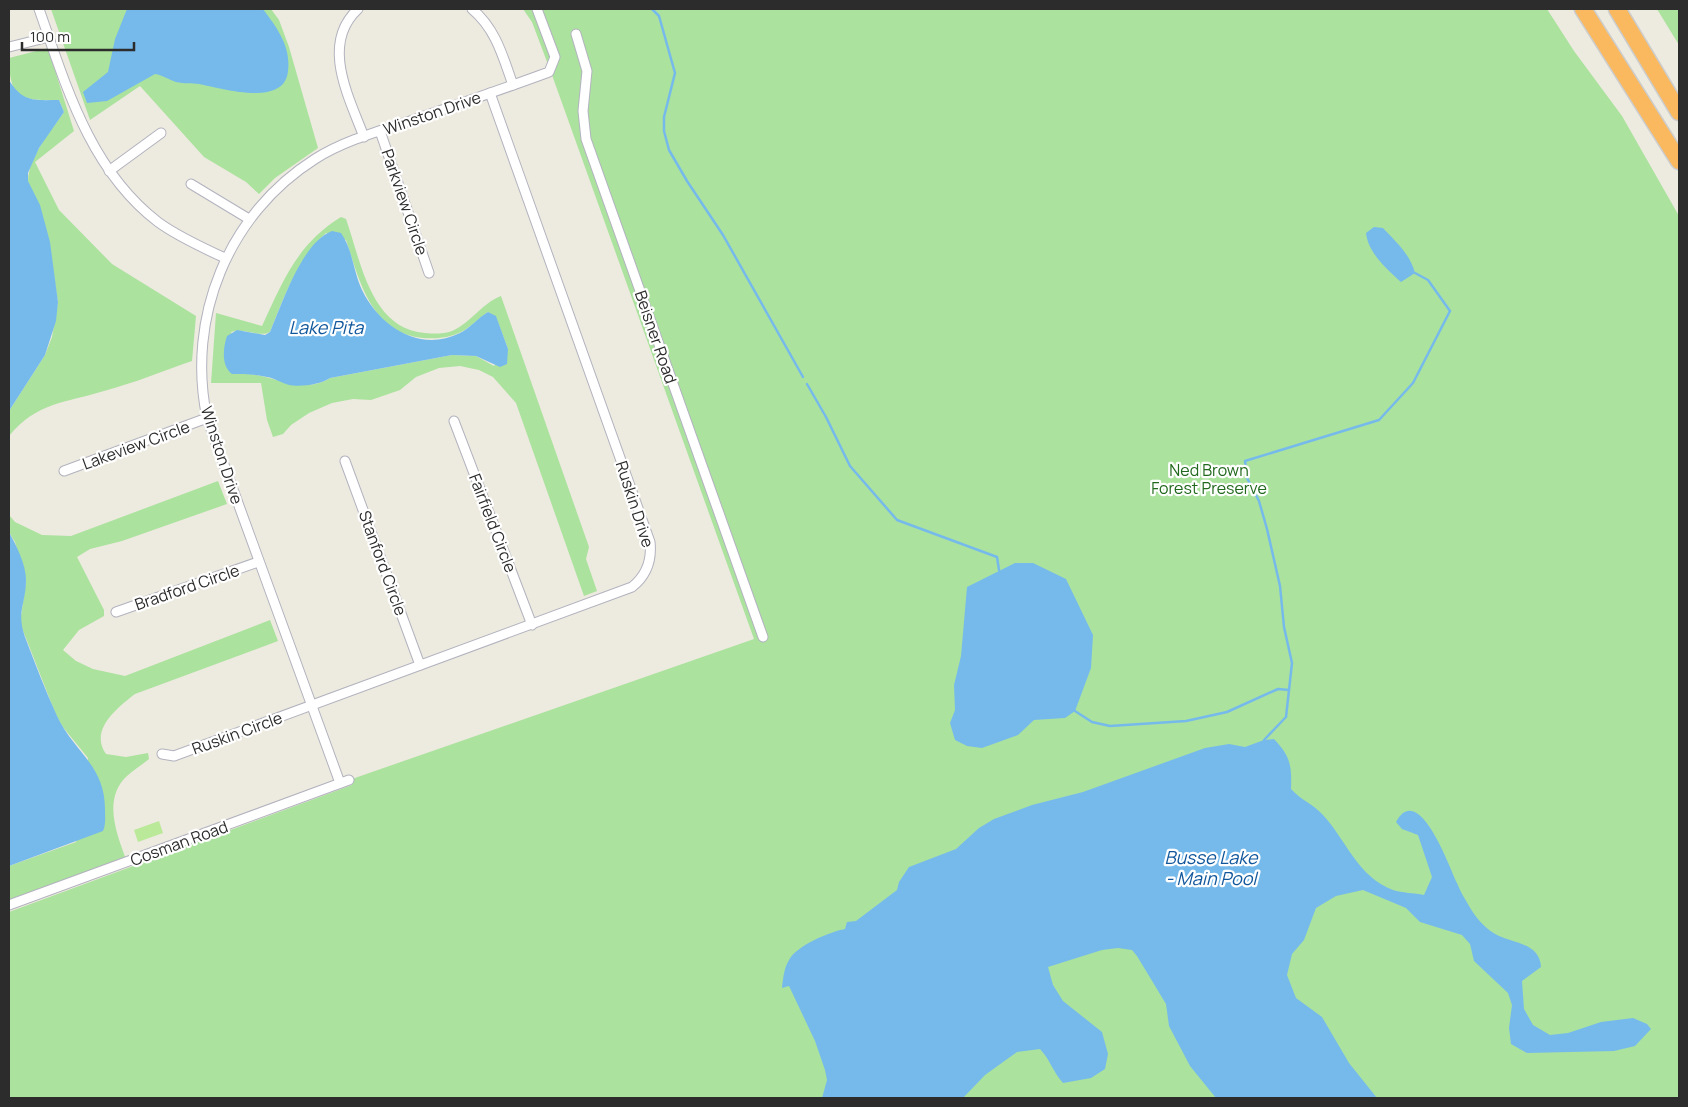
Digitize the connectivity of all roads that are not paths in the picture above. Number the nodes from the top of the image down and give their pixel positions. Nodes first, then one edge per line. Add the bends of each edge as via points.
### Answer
1 (39, 9) edge
2 (358, 9) edge
3 (472, 9) edge
4 (537, 9) edge
5 (1583, 9) edge
6 (1617, 9) edge
7 (576, 34) dead end
8 (49, 37) junction
9 (9, 47) edge
10 (513, 85) junction
11 (490, 93) junction
12 (1679, 112) edge
13 (380, 131) junction
14 (161, 133) dead end
15 (364, 137) junction
16 (1679, 161) edge
17 (109, 171) junction
18 (191, 184) dead end
19 (249, 219) junction
20 (225, 258) junction
21 (429, 273) dead end
22 (207, 418) junction
23 (454, 421) dead end
24 (345, 462) dead end
25 (64, 471) dead end
26 (258, 562) junction
27 (116, 612) dead end
28 (532, 625) junction
29 (763, 637) dead end
30 (420, 665) junction
31 (310, 706) junction
32 (162, 754) dead end
33 (344, 782) joint
34 (9, 905) edge

1 - 8 street
2 - 15 street via 349,17 342,33 338,58
3 - 10 street via 495,36
4 - 10 street, Winston Drive via 555,57 549,72
5 - 16 highway
6 - 12 highway
7 - 29 street, Beisner Road via 587,71 582,111 586,139
8 - 9 street
8 - 17 street via 88,137
10 - 11 street, Winston Drive
11 - 13 street, Winston Drive
11 - 28 street, Ruskin Drive via 650,542 651,556 641,580 632,587
13 - 15 street, Winston Drive
13 - 21 street, Parkview Circle
14 - 17 street
15 - 19 street, Winston Drive via 316,158 270,195
17 - 20 street via 129,196 159,223
18 - 19 street
19 - 20 street, Winston Drive
20 - 22 street, Winston Drive via 205,323 201,383
22 - 25 street, Lakeview Circle
22 - 26 street, Winston Drive
23 - 28 street, Fairfield Circle
24 - 30 street, Stanford Circle
26 - 27 street, Bradford Circle
26 - 31 street, Winston Drive
28 - 30 street, Ruskin Drive
30 - 31 street, Ruskin Drive
31 - 32 street, Ruskin Circle via 174,756
31 - 33 street, Winston Drive
33 - 34 street, Cosman Road

